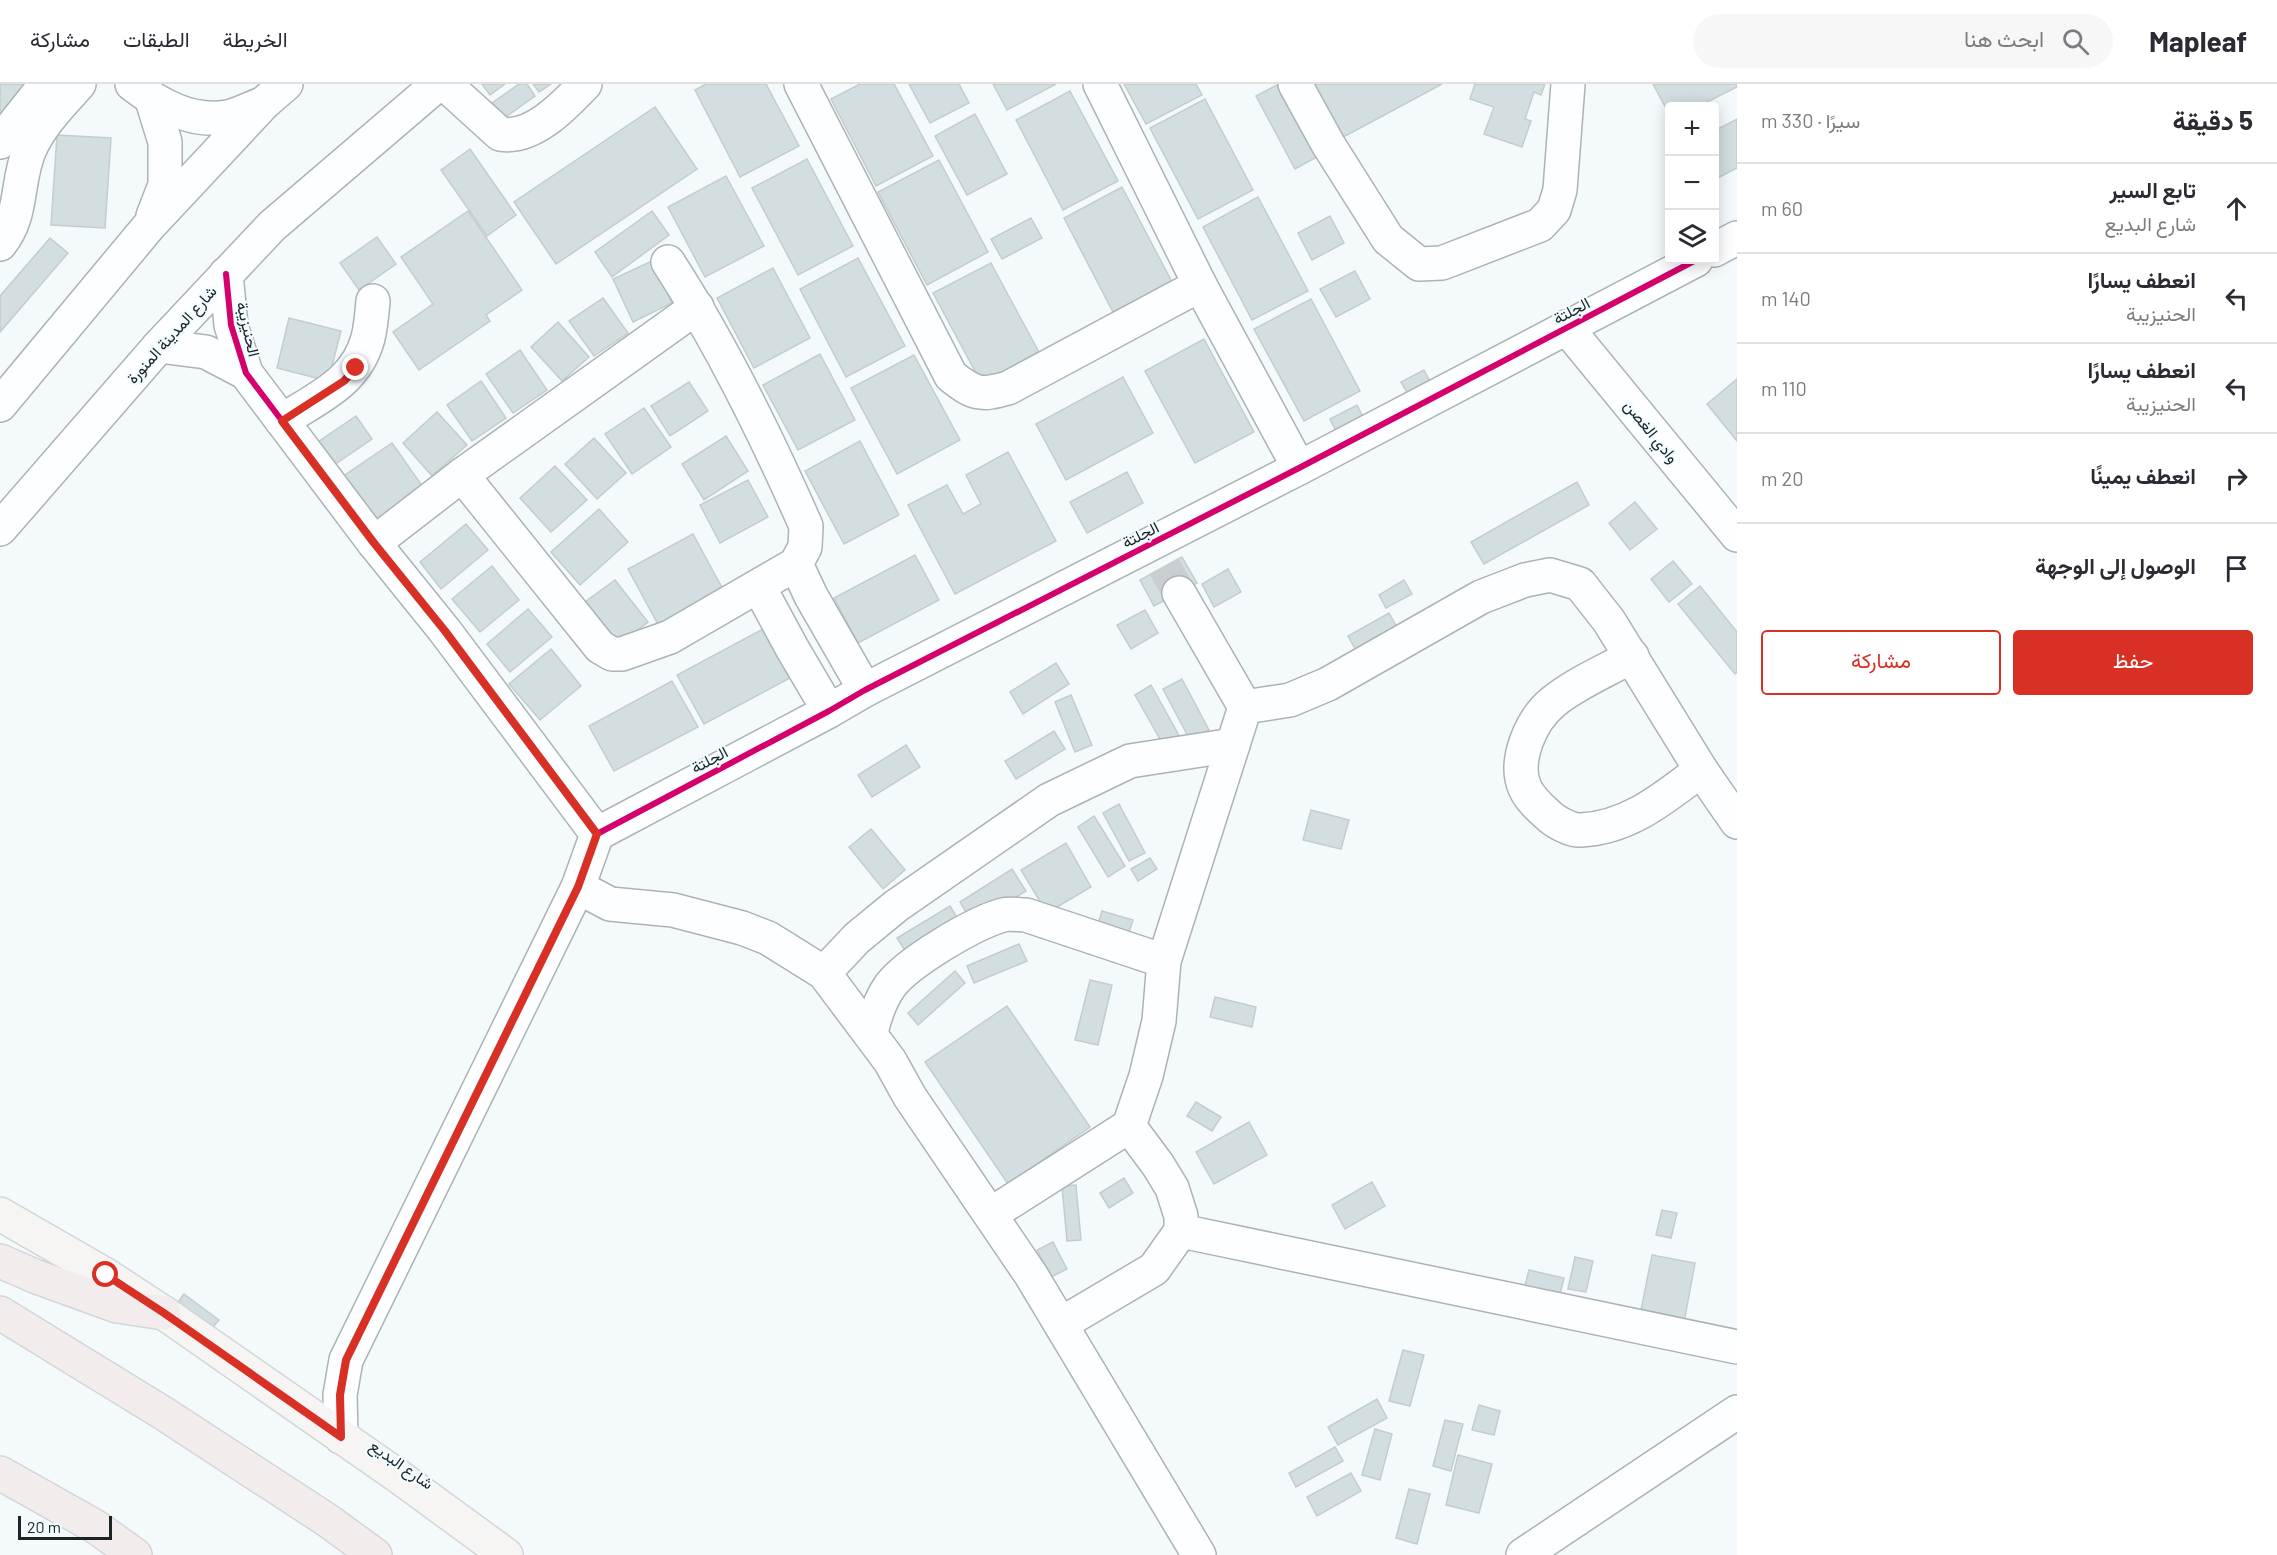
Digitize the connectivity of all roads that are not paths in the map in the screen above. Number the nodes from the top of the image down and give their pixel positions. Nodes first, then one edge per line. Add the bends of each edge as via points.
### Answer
1 (46, 84) edge
2 (79, 84) edge
3 (438, 84) edge
4 (445, 84) edge
5 (585, 84) edge
6 (801, 84) edge
7 (1100, 84) edge
8 (1295, 84) edge
9 (1568, 84) edge
10 (142, 92) edge
11 (275, 93) edge
12 (0, 142) edge
13 (149, 226) junction
14 (1737, 238) edge
15 (0, 244) edge
16 (1719, 247) edge
17 (668, 262) dead end
18 (1688, 264) edge
19 (226, 274) junction
20 (1200, 285) junction
21 (373, 301) dead end
22 (697, 307) junction
23 (1566, 327) junction
24 (159, 346) junction
25 (246, 373) junction
26 (0, 405) edge
27 (282, 421) junction
28 (1299, 468) junction
29 (462, 475) junction
30 (0, 529) edge
31 (1737, 536) edge
32 (374, 543) junction
33 (796, 564) junction
34 (1165, 567) junction
35 (759, 587) junction
36 (1632, 656) junction
37 (865, 690) junction
38 (1245, 707) junction
39 (829, 711) junction
40 (1233, 745) junction
41 (1701, 770) junction
42 (1737, 822) edge
43 (597, 834) junction
44 (578, 887) junction
45 (1164, 961) junction
46 (824, 973) junction
47 (871, 1032) junction
48 (1129, 1126) junction
49 (0, 1214) edge
50 (991, 1214) junction
51 (1181, 1231) junction
52 (0, 1261) edge
53 (0, 1313) edge
54 (164, 1313) junction
55 (1061, 1324) junction
56 (1737, 1347) edge
57 (1737, 1412) edge
58 (341, 1437) junction
59 (0, 1473) edge
60 (135, 1555) edge
61 (375, 1555) edge
62 (506, 1555) edge
63 (1199, 1555) edge
64 (1524, 1555) edge

1 - 12 street
2 - 15 street via 46,121 29,152 16,216
3 - 19 street, شارع المدينة المنورة via 272,226
4 - 5 street via 500,134 512,136 539,125
6 - 20 street via 951,376 970,391 982,394 1008,388
7 - 20 street
8 - 9 street via 1388,239 1419,264 1442,263 1540,225 1554,210 1560,190
10 - 11 street via 188,116 227,117
10 - 13 street via 165,142 165,185
11 - 13 street
13 - 26 street
14 - 16 street
17 - 22 street
18 - 23 street, الجلتة
19 - 24 street, شارع المدينة المنورة
19 - 25 street, الحنيزيبة via 231,325
20 - 28 street
21 - 27 street via 368,339 356,368 344,381
22 - 29 street
22 - 33 street via 747,400 806,526 805,547
23 - 28 street, الجلتة
23 - 31 street, وادي الغصن
24 - 25 street, الحنيزيبة via 206,352
24 - 30 street, شارع المدينة المنورة
25 - 27 street, الحنيزيبة
27 - 32 street, الحنيزيبة
28 - 34 street, الجلتة
29 - 32 street
29 - 35 street via 600,647 612,654 670,637
32 - 43 street, الحنيزيبة
33 - 35 street
33 - 37 street
34 - 37 street, الجلتة
34 - 38 street
35 - 39 street
36 - 38 street via 1580,584 1550,575 1481,597 1328,684 1290,700
36 - 41 street
36 - 41 street via 1552,703 1529,731 1520,770 1524,787 1553,819 1578,831 1631,819
37 - 39 street, الجلتة
38 - 40 street
39 - 43 street, الجلتة
40 - 45 street
40 - 46 street via 1131,761 1049,800 896,906 857,938
41 - 42 street
43 - 44 street
44 - 46 street via 610,904 673,910 742,928 768,938
44 - 58 street via 346,1360 340,1395
45 - 47 street via 1026,915 1005,914 974,927 916,963 891,985 877,1009
45 - 48 street via 1159,1022
46 - 47 street
47 - 50 street via 910,1097
48 - 50 street
48 - 51 street via 1172,1188 1181,1216
49 - 54 main road, شارع البديع
50 - 55 street
51 - 55 street via 1154,1269
51 - 56 street
52 - 54 highway via 117,1306
53 - 61 highway via 163,1413
54 - 58 main road, شارع البديع
55 - 63 street
57 - 64 street
58 - 62 main road, شارع البديع
59 - 60 highway via 96,1527

